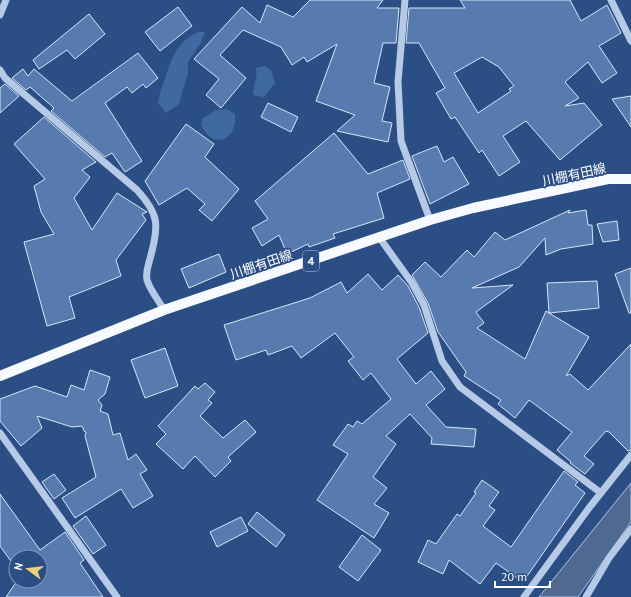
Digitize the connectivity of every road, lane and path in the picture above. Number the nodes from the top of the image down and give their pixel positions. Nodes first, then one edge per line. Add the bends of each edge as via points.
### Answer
1 (6, 0) edge
2 (405, 0) edge
3 (611, 0) edge
4 (0, 15) edge
5 (631, 41) edge
6 (0, 70) edge
7 (631, 179) edge
8 (430, 220) junction
9 (379, 238) junction
10 (164, 310) junction
11 (0, 376) edge
12 (0, 433) edge
13 (631, 455) edge
14 (601, 493) junction
15 (631, 529) edge
16 (117, 597) edge
17 (524, 597) edge
18 (586, 597) edge

1 - 4 street
2 - 8 street via 398,82 401,141
3 - 5 street
6 - 10 street via 5,78 147,201 155,214 156,227 147,271 148,281
7 - 8 main road, 川棚有田線 / 4 via 608,179 473,208
8 - 9 main road, 川棚有田線 / 4
9 - 10 main road, 川棚有田線 / 4
9 - 14 street via 412,283 424,305 442,361 460,386
10 - 11 main road, 川棚有田線 / 4
12 - 16 street
13 - 14 street
14 - 17 street
15 - 18 street via 609,558

